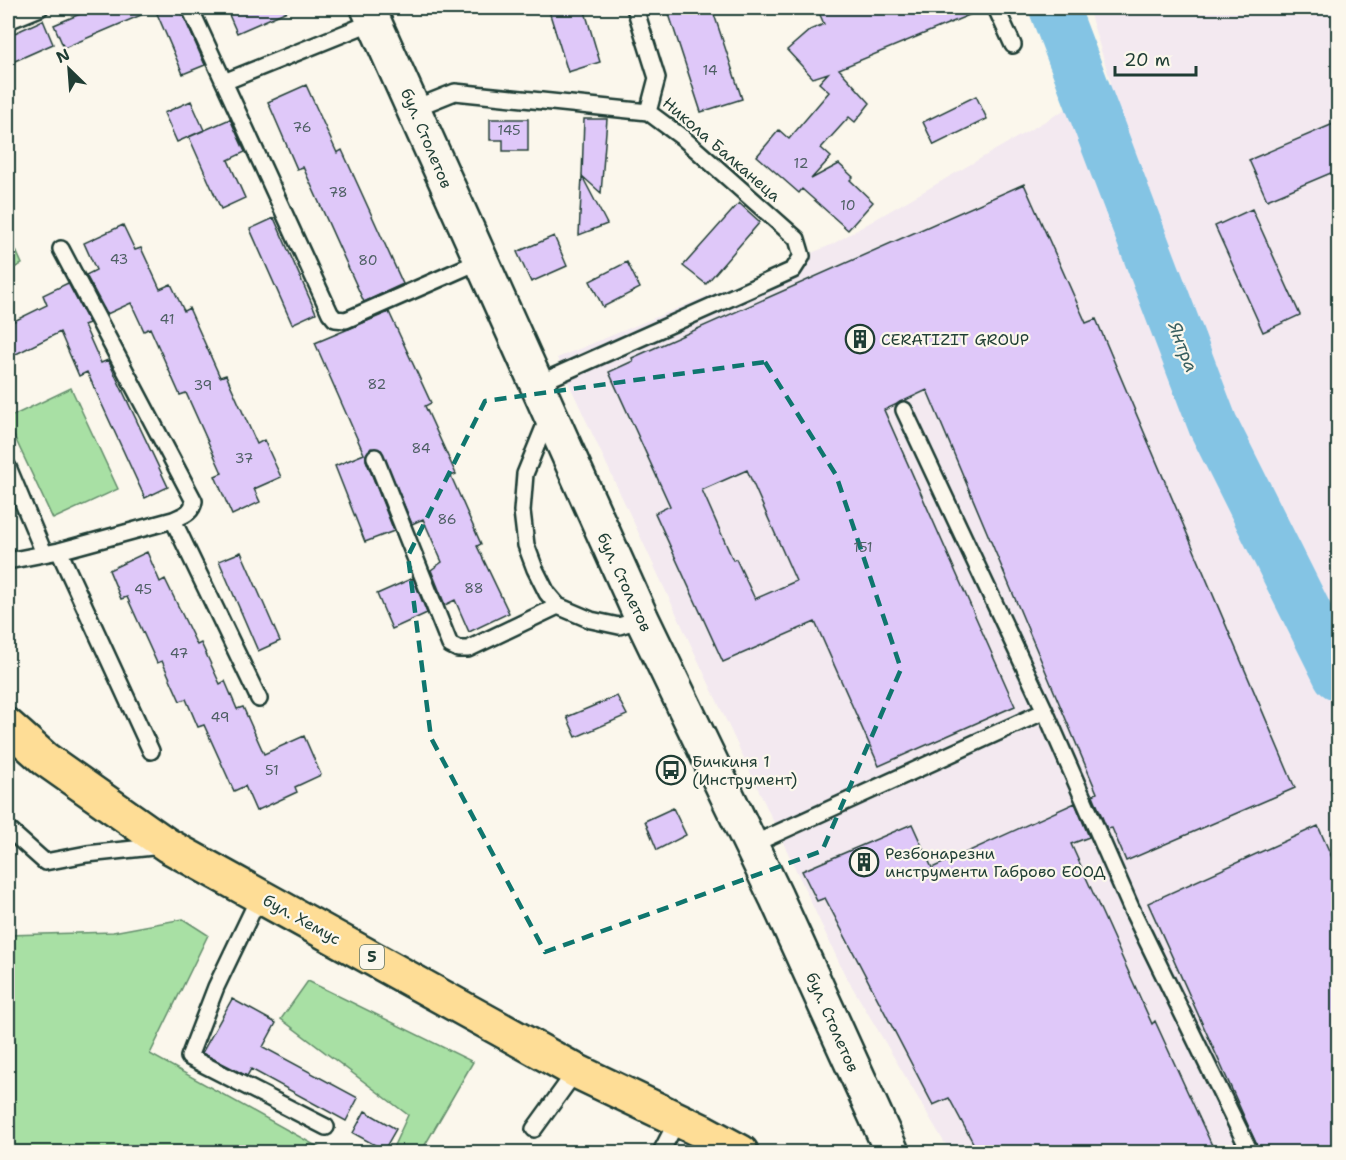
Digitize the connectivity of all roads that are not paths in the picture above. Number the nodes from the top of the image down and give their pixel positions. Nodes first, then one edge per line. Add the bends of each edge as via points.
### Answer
1 (40, 8) edge
2 (190, 8) edge
3 (635, 8) edge
4 (996, 8) edge
5 (371, 14) edge
6 (8, 21) edge
7 (1013, 45) dead end
8 (224, 82) junction
9 (415, 108) junction
10 (648, 112) junction
11 (61, 249) dead end
12 (480, 261) junction
13 (535, 385) junction
14 (904, 410) dead end
15 (549, 415) junction
16 (375, 457) dead end
17 (8, 467) edge
18 (173, 519) junction
19 (52, 552) junction
20 (8, 561) edge
21 (558, 606) junction
22 (642, 619) junction
23 (259, 699) dead end
24 (1045, 711) junction
25 (8, 726) edge
26 (151, 751) dead end
27 (8, 829) edge
28 (167, 845) junction
29 (751, 845) junction
30 (260, 895) junction
31 (576, 1071) junction
32 (678, 1119) junction
33 (326, 1127) dead end
34 (534, 1129) dead end
35 (661, 1152) edge
36 (741, 1152) edge
37 (892, 1152) edge
38 (1250, 1152) edge

1 - 6 lane
2 - 8 lane
3 - 10 lane, Никола Балканеца via 657,78
4 - 7 lane
5 - 8 lane
5 - 9 main road, бул. Столетов
8 - 12 lane via 335,319 346,320
9 - 10 lane via 455,92
9 - 12 main road, бул. Столетов
10 - 13 lane, Никола Балканеца via 797,239 802,256 793,270
11 - 18 lane via 194,501 188,514
12 - 13 main road, бул. Столетов
13 - 15 main road, бул. Столетов
14 - 24 lane
15 - 21 lane via 525,474 522,511 526,545 535,569
15 - 22 main road, бул. Столетов
16 - 21 lane via 450,645 468,649
17 - 19 lane
18 - 19 lane
18 - 23 lane
19 - 20 lane
19 - 26 lane
21 - 22 lane via 591,620 619,626
22 - 29 main road, бул. Столетов
24 - 29 lane
24 - 38 lane via 1132,910
25 - 28 main road, бул. Хемус / 5 via 45,759
27 - 28 lane via 45,862
28 - 30 main road, бул. Хемус / 5
29 - 37 main road, бул. Столетов
30 - 31 main road, бул. Хемус / 5
30 - 33 lane via 216,987 189,1057
31 - 32 main road, бул. Хемус / 5
31 - 34 lane
32 - 35 lane
32 - 36 main road, бул. Хемус / 5

